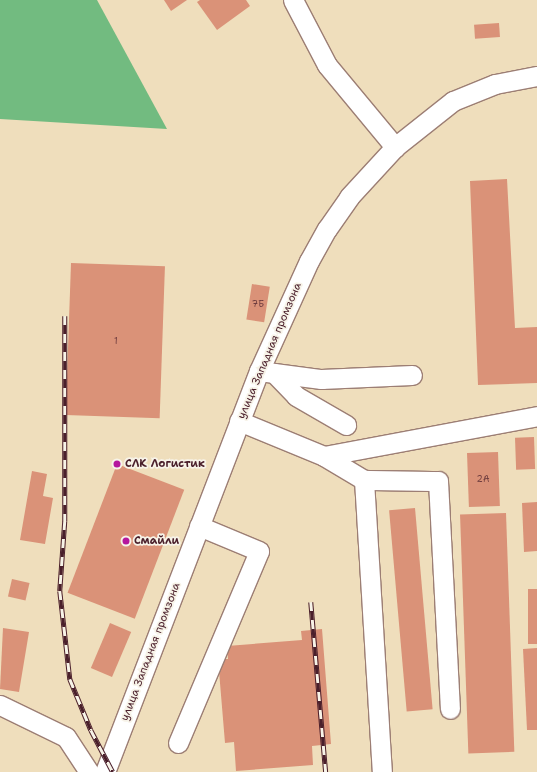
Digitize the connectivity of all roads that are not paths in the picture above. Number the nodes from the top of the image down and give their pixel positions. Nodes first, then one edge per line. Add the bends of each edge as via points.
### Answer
1 (293, 0) edge
2 (537, 76) edge
3 (395, 147) junction
4 (267, 372) junction
5 (412, 375) dead end
6 (537, 416) edge
7 (239, 421) junction
8 (346, 425) dead end
9 (324, 456) junction
10 (364, 480) junction
11 (199, 526) junction
12 (0, 705) edge
13 (450, 709) dead end
14 (178, 743) dead end
15 (89, 772) edge
16 (105, 772) edge
17 (382, 772) edge

1 - 3 street via 327,64
2 - 3 street, улица Западная промзона via 494,84 453,101
3 - 4 street, улица Западная промзона via 349,197 327,229 309,262
4 - 5 street via 320,379
4 - 7 street, улица Западная промзона
4 - 8 street via 296,396
6 - 9 street
7 - 9 street
7 - 11 street, улица Западная промзона
9 - 10 street
10 - 13 street via 438,481
10 - 17 street
11 - 14 street via 258,551
11 - 16 street, улица Западная промзона
12 - 15 street via 66,737

